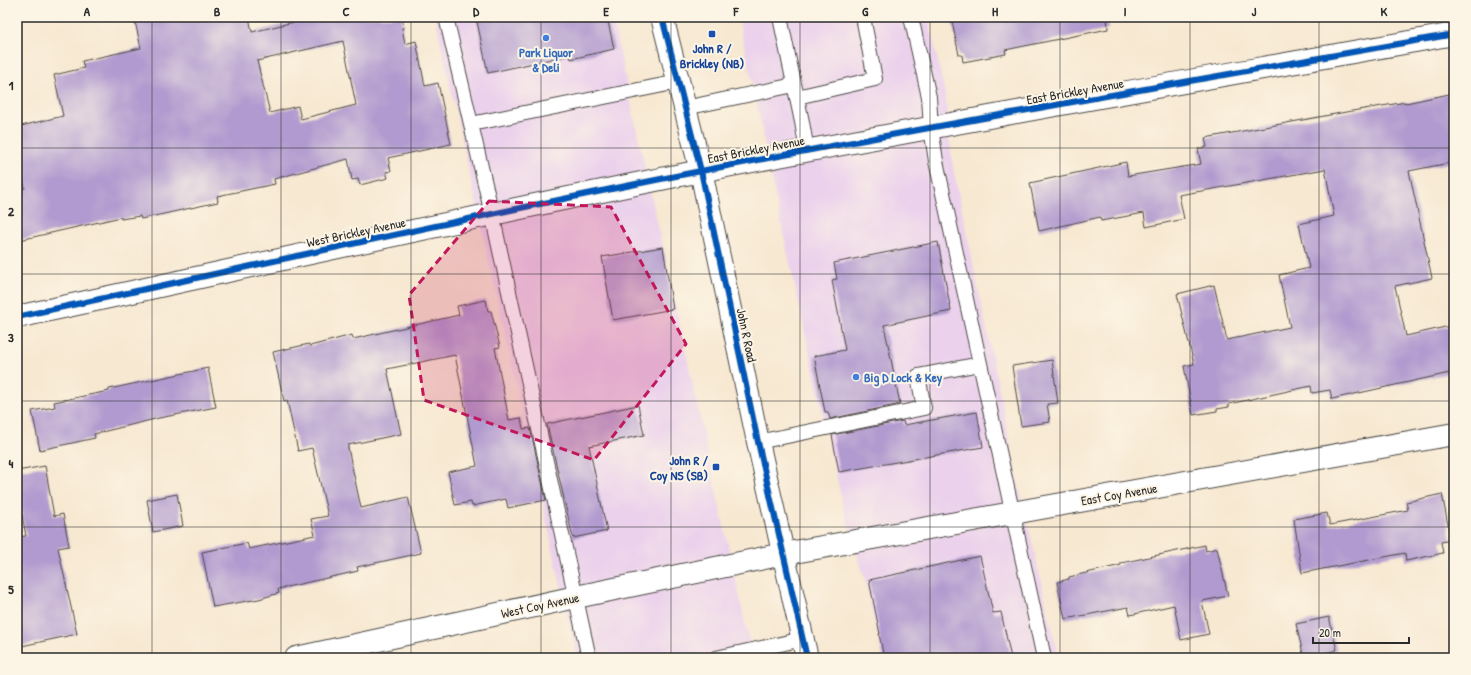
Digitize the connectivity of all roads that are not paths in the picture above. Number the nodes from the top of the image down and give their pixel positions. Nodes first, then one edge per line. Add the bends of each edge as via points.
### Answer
1 (446, 17) edge
2 (662, 17) edge
3 (780, 17) edge
4 (863, 17) edge
5 (911, 17) edge
6 (1454, 34) edge
7 (678, 82) junction
8 (796, 91) junction
9 (685, 108) junction
10 (471, 124) junction
11 (931, 128) junction
12 (807, 151) junction
13 (701, 171) junction
14 (492, 214) junction
15 (17, 317) edge
16 (980, 364) junction
17 (1454, 434) edge
18 (758, 442) junction
19 (1012, 513) junction
20 (783, 554) junction
21 (576, 597) junction
22 (805, 648) edge
23 (296, 658) edge
24 (590, 658) edge
25 (716, 658) edge
26 (1044, 658) edge

1 - 10 lane
2 - 7 street, John R Road
3 - 8 lane
4 - 8 lane via 875,79
5 - 11 lane via 929,97
6 - 11 street, East Brickley Avenue
7 - 9 street, John R Road
7 - 10 lane
8 - 9 lane
8 - 12 lane
9 - 13 street, John R Road
10 - 14 lane
11 - 12 street, East Brickley Avenue
11 - 16 lane
12 - 13 street, East Brickley Avenue
13 - 14 street, West Brickley Avenue
13 - 18 street, John R Road
14 - 15 street, West Brickley Avenue
14 - 21 lane
16 - 18 lane via 918,376 924,408
16 - 19 lane
17 - 19 street, East Coy Avenue
18 - 20 street, John R Road
19 - 20 street, East Coy Avenue
19 - 26 lane
20 - 21 street, West Coy Avenue
20 - 22 street, John R Road
21 - 23 street, West Coy Avenue
21 - 24 lane
22 - 25 lane

